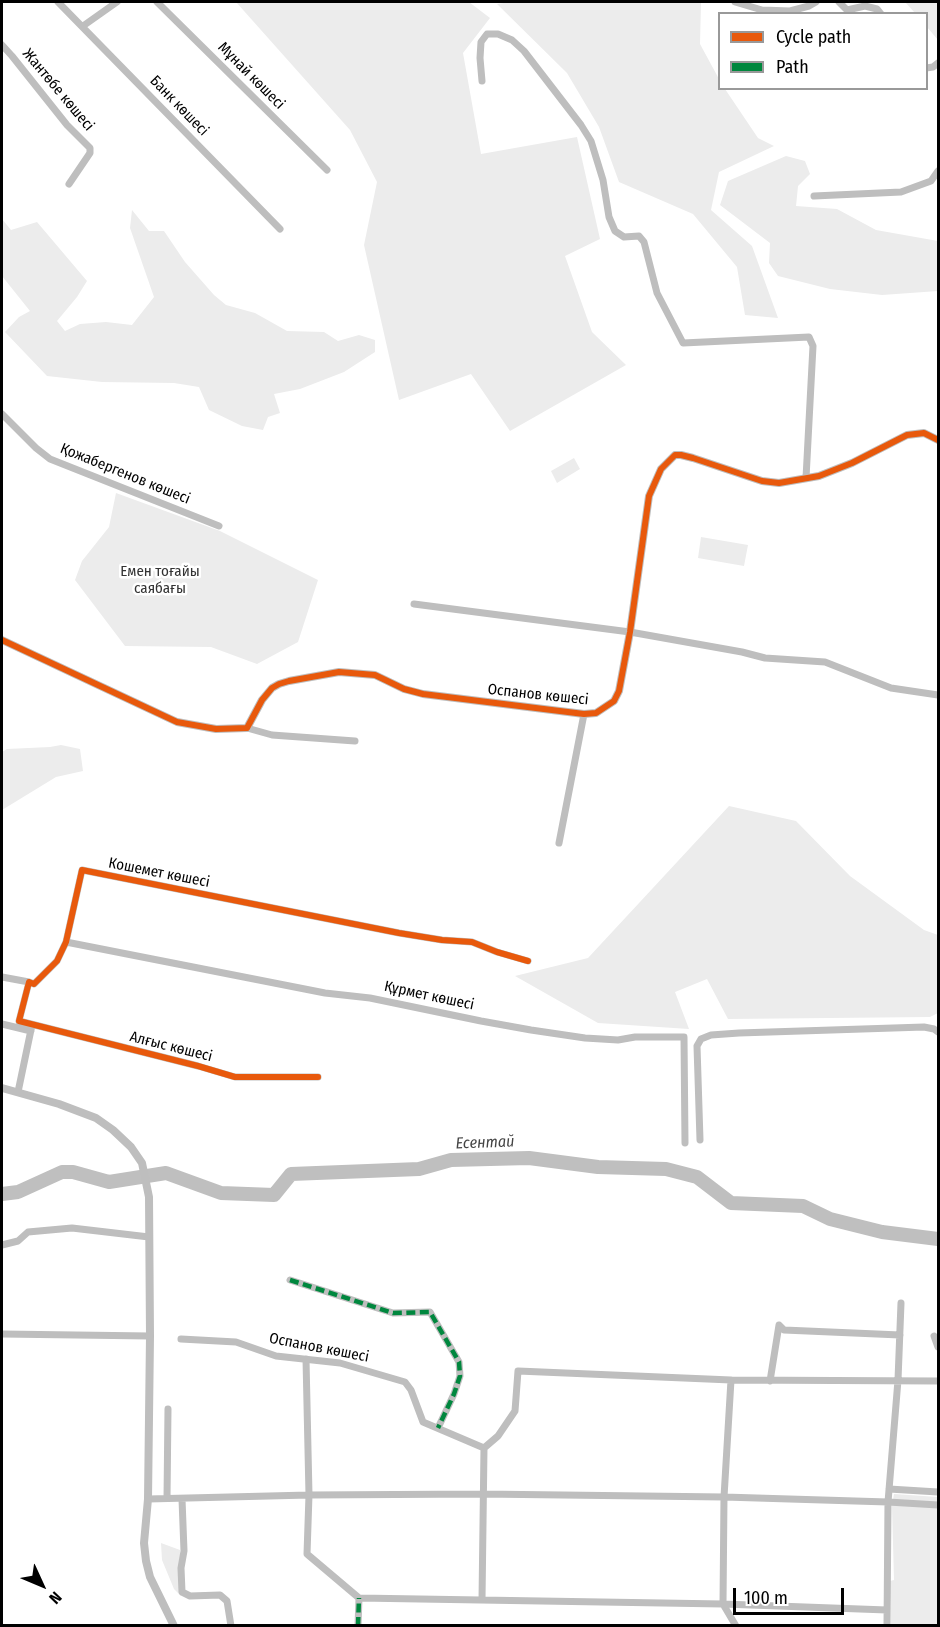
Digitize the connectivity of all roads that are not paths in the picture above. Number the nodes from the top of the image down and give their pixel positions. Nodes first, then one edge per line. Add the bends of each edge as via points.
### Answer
1 (58, 2) edge
2 (117, 2) edge
3 (157, 2) edge
4 (735, 2) edge
5 (816, 2) edge
6 (839, 2) edge
7 (879, 12) edge
8 (83, 26) junction
9 (2, 45) edge
10 (482, 81) dead end
11 (327, 170) dead end
12 (939, 171) edge
13 (69, 184) dead end
14 (814, 196) dead end
15 (280, 230) dead end
16 (2, 414) edge
17 (939, 440) edge
18 (806, 478) junction
19 (219, 526) dead end
20 (414, 604) dead end
21 (630, 632) junction
22 (2, 640) edge
23 (939, 695) edge
24 (584, 714) junction
25 (247, 728) junction
26 (355, 741) dead end
27 (559, 843) dead end
28 (66, 942) junction
29 (528, 961) dead end
30 (2, 977) edge
31 (30, 982) junction
32 (2, 1024) edge
33 (32, 1028) junction
34 (939, 1032) edge
35 (318, 1077) dead end
36 (2, 1088) edge
37 (18, 1092) junction
38 (700, 1140) dead end
39 (685, 1143) dead end
40 (149, 1237) junction
41 (2, 1245) edge
42 (290, 1280) dead end
43 (901, 1303) dead end
44 (2, 1334) edge
45 (900, 1335) junction
46 (150, 1336) junction
47 (934, 1336) dead end
48 (181, 1339) dead end
49 (939, 1347) edge
50 (306, 1359) junction
51 (731, 1380) junction
52 (898, 1380) junction
53 (770, 1381) junction
54 (939, 1381) edge
55 (168, 1409) dead end
56 (438, 1428) junction
57 (484, 1448) junction
58 (889, 1489) junction
59 (939, 1492) edge
60 (482, 1494) junction
61 (309, 1496) junction
62 (724, 1497) junction
63 (167, 1498) junction
64 (148, 1499) junction
65 (182, 1499) junction
66 (888, 1502) junction
67 (939, 1505) edge
68 (358, 1598) junction
69 (482, 1600) junction
70 (723, 1604) junction
71 (887, 1610) junction
72 (174, 1626) edge
73 (231, 1626) edge
74 (358, 1626) edge
75 (736, 1626) edge
76 (887, 1626) edge

1 - 8 street, Банк көшесі
2 - 8 street
3 - 11 street, Мұнай көшесі
4 - 5 street via 762,10 790,11
6 - 7 street via 848,10 865,6
8 - 15 street, Банк көшесі
9 - 13 street, Жантөбе көшесі via 90,148
10 - 18 street via 481,42 487,34 512,40 581,125 591,141 615,231 624,237 639,236 644,242 657,293 683,343 809,337 813,346
12 - 14 street via 931,181 901,192
16 - 19 street, Қожабергенов көшесі via 50,459
17 - 18 street, Оспанов көшесі via 924,433 907,435 852,463
18 - 21 street, Оспанов көшесі via 779,483 762,481 675,455 661,470 649,496
20 - 21 street
21 - 23 street via 765,657 825,662 891,688
21 - 24 street, Оспанов көшесі via 614,701 596,713
22 - 25 street via 177,722 216,729
24 - 25 street, Оспанов көшесі via 423,694 375,675 339,672 272,688
24 - 27 street
25 - 26 street via 272,735
28 - 29 street, Кошемет көшесі via 82,870 399,933 472,942
28 - 31 street, Кошемет көшесі via 57,962 34,984
28 - 39 street, Құрмет көшесі via 553,1033 618,1040 684,1036
30 - 31 street
31 - 33 street, Алғыс көшесі via 19,1021
32 - 33 street, Алғыс көшесі
33 - 35 street, Алғыс көшесі via 236,1077
33 - 37 street
34 - 38 street via 924,1026 739,1033 701,1039 697,1046
36 - 37 street
37 - 40 street via 96,1118 131,1147 142,1162 149,1197
40 - 41 street via 72,1228 28,1232 18,1241
40 - 46 street
42 - 56 street via 393,1313 430,1312 459,1362 460,1376
43 - 45 street
44 - 46 street
45 - 52 street
45 - 53 street via 784,1330 779,1325
46 - 64 street
47 - 49 street
48 - 50 street, Оспанов көшесі via 236,1342 276,1356
50 - 56 street, Оспанов көшесі via 340,1363 405,1382 423,1422
50 - 61 street
51 - 53 street
51 - 57 street via 518,1371 514,1412 498,1436
51 - 62 street
52 - 53 street
52 - 54 street
52 - 58 street
55 - 63 street
56 - 57 street, Оспанов көшесі
57 - 60 street
58 - 59 street
58 - 66 street
60 - 61 street
60 - 62 street
60 - 69 street
61 - 65 street
61 - 68 street via 308,1554
62 - 66 street
62 - 70 street
63 - 64 street
63 - 65 street
64 - 72 street via 146,1561
65 - 73 street via 182,1592 190,1596 220,1596 227,1601
66 - 67 street
66 - 71 street
68 - 69 street
68 - 74 street
69 - 70 street
70 - 71 street
70 - 75 street
71 - 76 street

